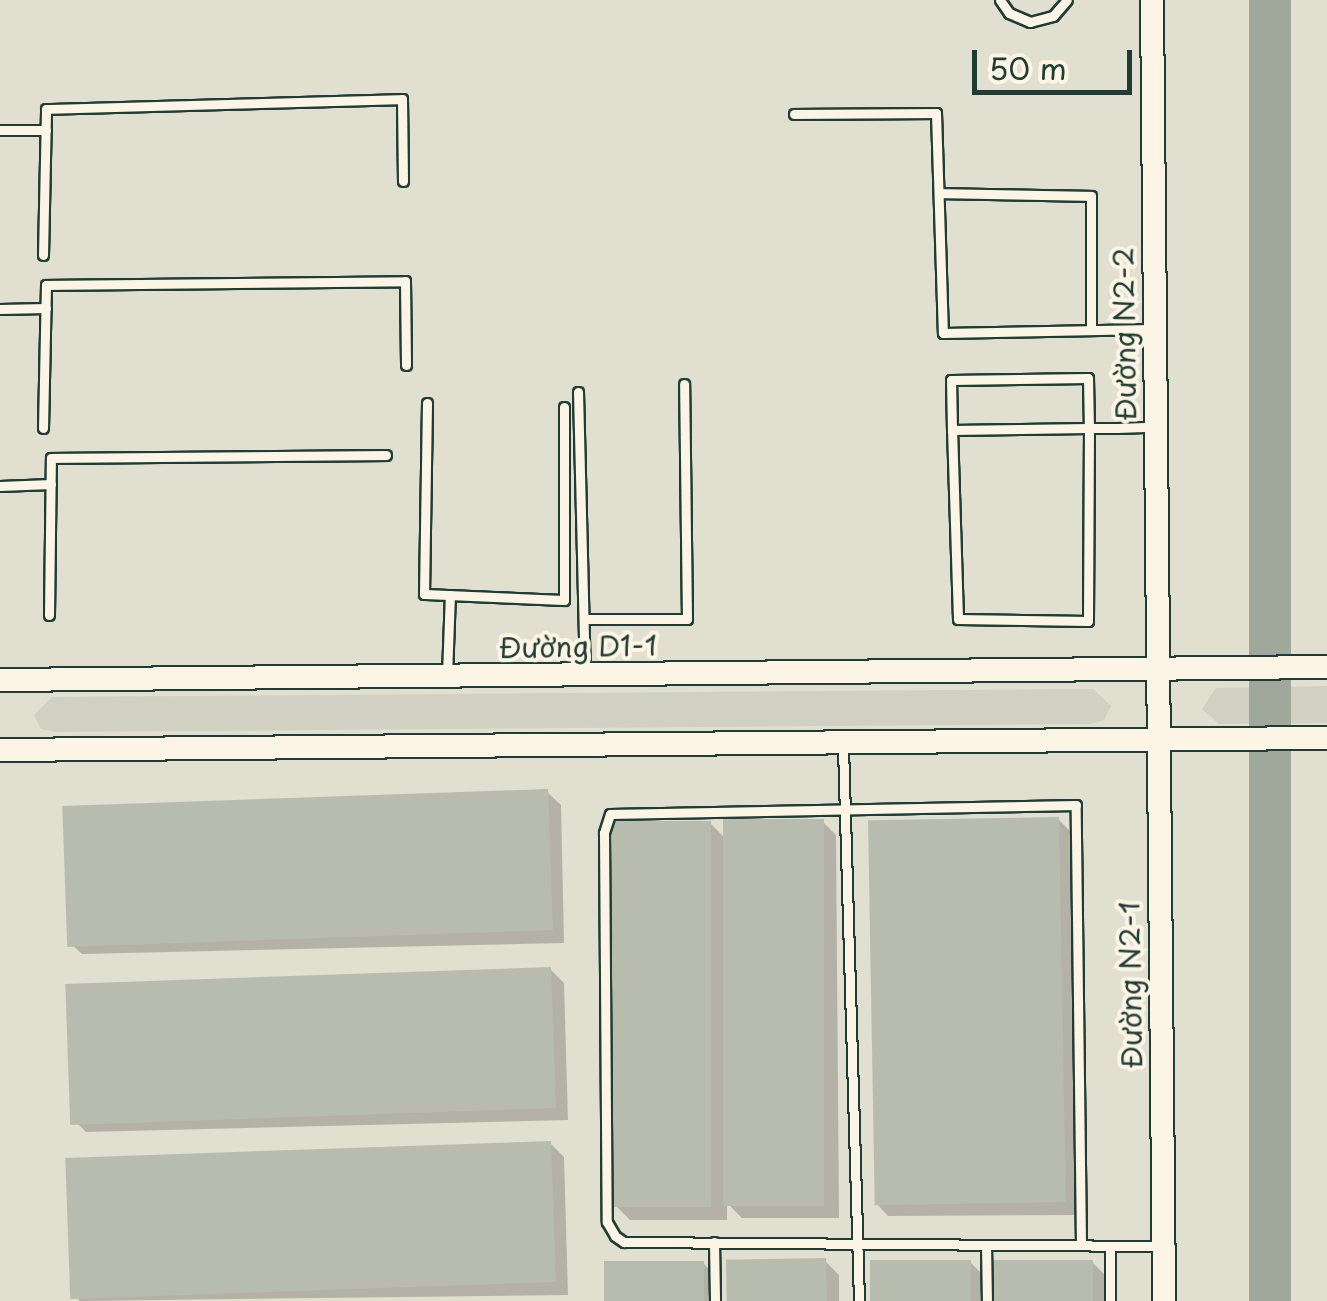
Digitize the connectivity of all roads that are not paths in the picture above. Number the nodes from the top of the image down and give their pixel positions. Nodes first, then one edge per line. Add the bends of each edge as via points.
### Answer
1 (1000, 0) edge
2 (1067, 0) edge
3 (1152, 0) edge
4 (794, 114) dead end
5 (0, 130) edge
6 (46, 130) junction
7 (403, 181) dead end
8 (939, 193) junction
9 (43, 255) dead end
10 (46, 308) junction
11 (0, 309) edge
12 (1154, 329) junction
13 (1091, 330) junction
14 (406, 365) dead end
15 (684, 384) dead end
16 (578, 392) dead end
17 (427, 403) dead end
18 (564, 407) dead end
19 (1155, 427) junction
20 (44, 428) dead end
21 (1089, 428) junction
22 (952, 430) junction
23 (386, 455) dead end
24 (50, 484) junction
25 (0, 486) edge
26 (450, 594) junction
27 (49, 615) dead end
28 (585, 619) junction
29 (1327, 667) edge
30 (1157, 668) junction
31 (585, 676) junction
32 (447, 677) junction
33 (0, 680) edge
34 (1327, 738) edge
35 (1156, 742) junction
36 (843, 746) junction
37 (0, 750) edge
38 (846, 805) junction
39 (714, 1242) junction
40 (858, 1243) junction
41 (986, 1245) junction
42 (1081, 1245) junction
43 (1110, 1246) junction
44 (1164, 1246) junction
45 (714, 1301) edge
46 (859, 1301) edge
47 (987, 1301) edge
48 (1110, 1301) edge
49 (1164, 1301) edge

1 - 2 lane via 1009,13 1030,22 1053,16
3 - 12 street, Đường N2-2
4 - 8 lane via 936,114
5 - 6 lane
6 - 7 lane via 46,109 402,99
6 - 9 lane
8 - 13 lane via 1091,196
8 - 13 lane via 943,333
10 - 11 lane
10 - 14 lane via 46,285 405,281
10 - 20 lane
12 - 13 lane
12 - 19 street, Đường N2-2
15 - 28 lane via 687,619
16 - 28 lane
17 - 26 lane via 424,594
18 - 26 lane via 564,600
19 - 21 lane
19 - 30 street, Đường N2-2
21 - 22 lane
21 - 22 lane via 1088,378 951,380
21 - 22 lane via 1088,622 958,620
23 - 24 lane via 51,458
24 - 25 lane
24 - 27 lane
26 - 32 lane
28 - 31 lane
29 - 30 street, Đường D1-1
30 - 31 street, Đường D1-1
30 - 35 street, Đường N2-1
31 - 32 street, Đường D1-1
32 - 33 street, Đường D1-1
34 - 35 street
35 - 36 street
35 - 44 street, Đường N2-1
36 - 37 street
36 - 38 lane
38 - 39 lane via 618,811 605,820 607,1222 624,1242
38 - 40 lane
38 - 42 lane via 1076,805
39 - 40 lane
39 - 45 lane
40 - 41 lane
40 - 46 lane
41 - 42 lane
41 - 47 lane
42 - 43 lane
43 - 44 lane
43 - 48 lane
44 - 49 street, Đường N2-1

